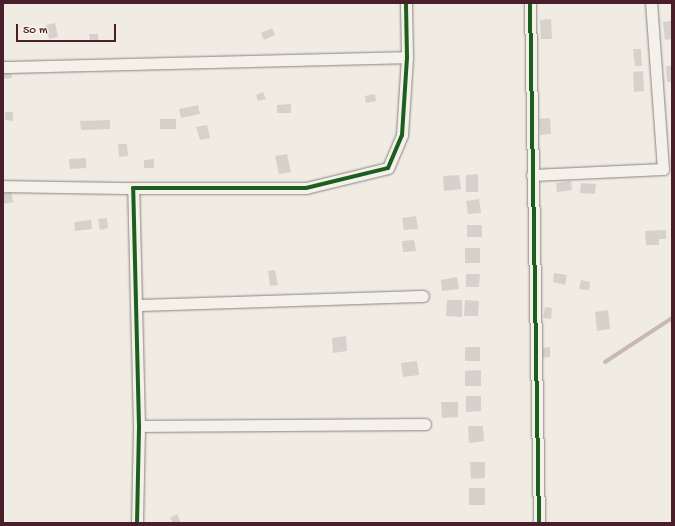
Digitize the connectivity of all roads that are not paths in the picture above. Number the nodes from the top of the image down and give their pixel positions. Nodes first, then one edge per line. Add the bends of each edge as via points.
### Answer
1 (406, 3) edge
2 (530, 3) edge
3 (650, 3) edge
4 (407, 57) junction
5 (3, 67) edge
6 (532, 175) junction
7 (3, 186) edge
8 (133, 188) junction
9 (423, 296) dead end
10 (136, 305) junction
11 (425, 424) dead end
12 (139, 426) junction
13 (137, 523) edge
14 (539, 523) edge

1 - 4 street
2 - 6 street
3 - 6 street via 663,169
4 - 5 street
4 - 8 street via 402,135 388,168 306,188
6 - 14 street
7 - 8 street
8 - 10 street
9 - 10 street
10 - 12 street
11 - 12 street
12 - 13 street

